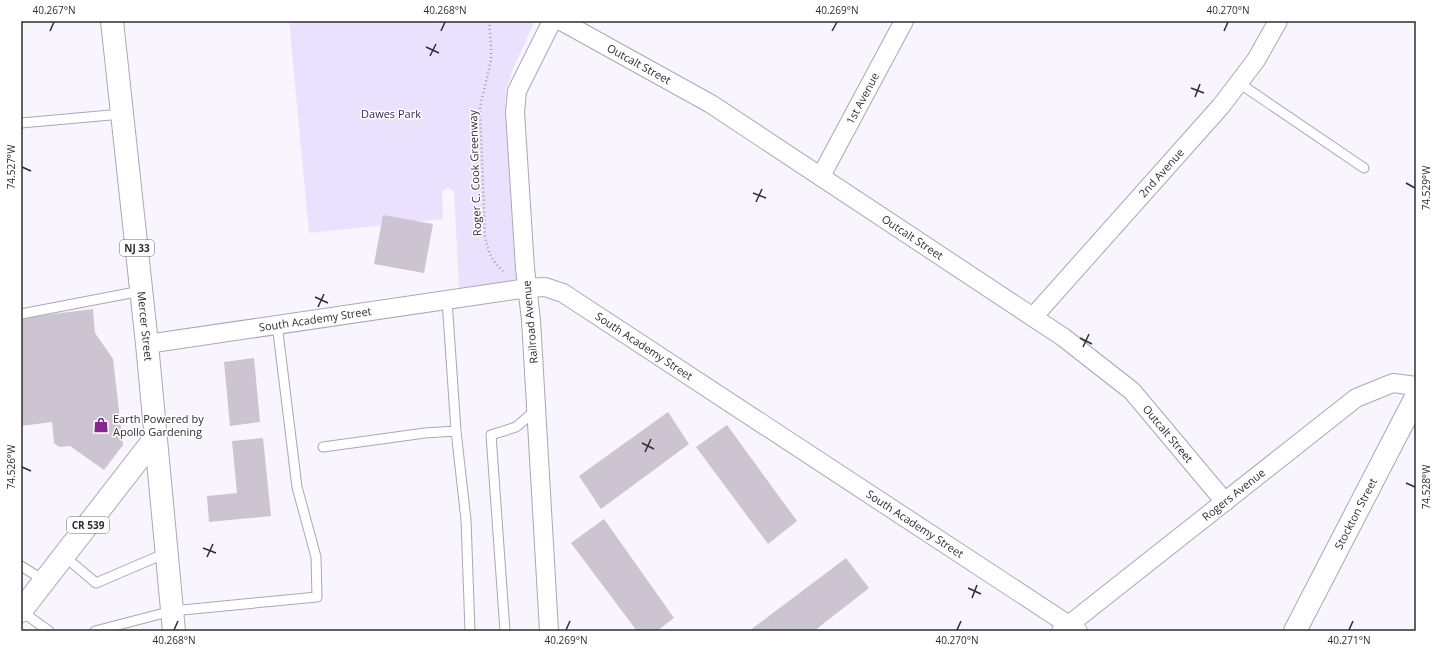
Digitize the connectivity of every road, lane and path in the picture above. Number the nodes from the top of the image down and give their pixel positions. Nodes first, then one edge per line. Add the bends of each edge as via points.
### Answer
1 (112, 21) edge
2 (489, 21) edge
3 (552, 21) edge
4 (561, 21) edge
5 (904, 21) edge
6 (1278, 21) edge
7 (1239, 83) junction
8 (122, 114) junction
9 (21, 123) edge
10 (1364, 168) dead end
11 (821, 176) junction
12 (503, 272) dead end
13 (528, 288) junction
14 (141, 291) junction
15 (447, 300) junction
16 (21, 314) edge
17 (1033, 317) junction
18 (277, 324) junction
19 (147, 344) junction
20 (1416, 386) edge
21 (1416, 397) edge
22 (536, 410) junction
23 (456, 431) junction
24 (155, 438) junction
25 (323, 447) dead end
26 (1225, 502) junction
27 (166, 553) junction
28 (64, 556) junction
29 (21, 566) edge
30 (45, 581) junction
31 (21, 611) edge
32 (173, 621) edge
33 (1069, 629) edge
34 (48, 631) edge
35 (95, 631) edge
36 (470, 631) edge
37 (505, 631) edge
38 (549, 631) edge
39 (1295, 631) edge

1 - 8 main road, Mercer Street / NJ 33
2 - 12 path, Roger C. Cook Greenway via 491,60 480,107 485,236 492,261
3 - 13 street, Railroad Avenue via 517,91 514,112
4 - 11 street, Outcalt Street via 711,104
5 - 11 street, 1st Avenue
6 - 7 street, 2nd Avenue via 1256,60
7 - 10 lane
7 - 17 street, 2nd Avenue
8 - 9 lane
8 - 14 main road, Mercer Street / NJ 33
11 - 17 street, Outcalt Street
13 - 15 street, South Academy Street
13 - 22 street, Railroad Avenue
13 - 33 street, South Academy Street via 545,287 563,293
14 - 16 lane
14 - 19 main road, Mercer Street / NJ 33
15 - 18 street, South Academy Street
15 - 23 lane
17 - 26 street, Outcalt Street via 1098,363 1132,391
18 - 19 street, South Academy Street
18 - 32 lane via 298,487 316,557 317,597 214,607
19 - 24 main road, Mercer Street / NJ 33
20 - 26 street, Rogers Avenue via 1393,383 1356,398
21 - 39 main road, Stockton Street
22 - 37 lane via 516,427 491,434
22 - 38 street, Railroad Avenue
23 - 25 lane
23 - 36 lane via 466,520
24 - 27 main road, Mercer Street / NJ 33
24 - 28 main road, CR 539
26 - 33 street, Rogers Avenue
27 - 28 lane via 96,583
27 - 32 main road, Mercer Street / NJ 33
28 - 30 main road, CR 539
29 - 30 lane
30 - 31 main road, CR 539
31 - 34 lane
32 - 35 lane

